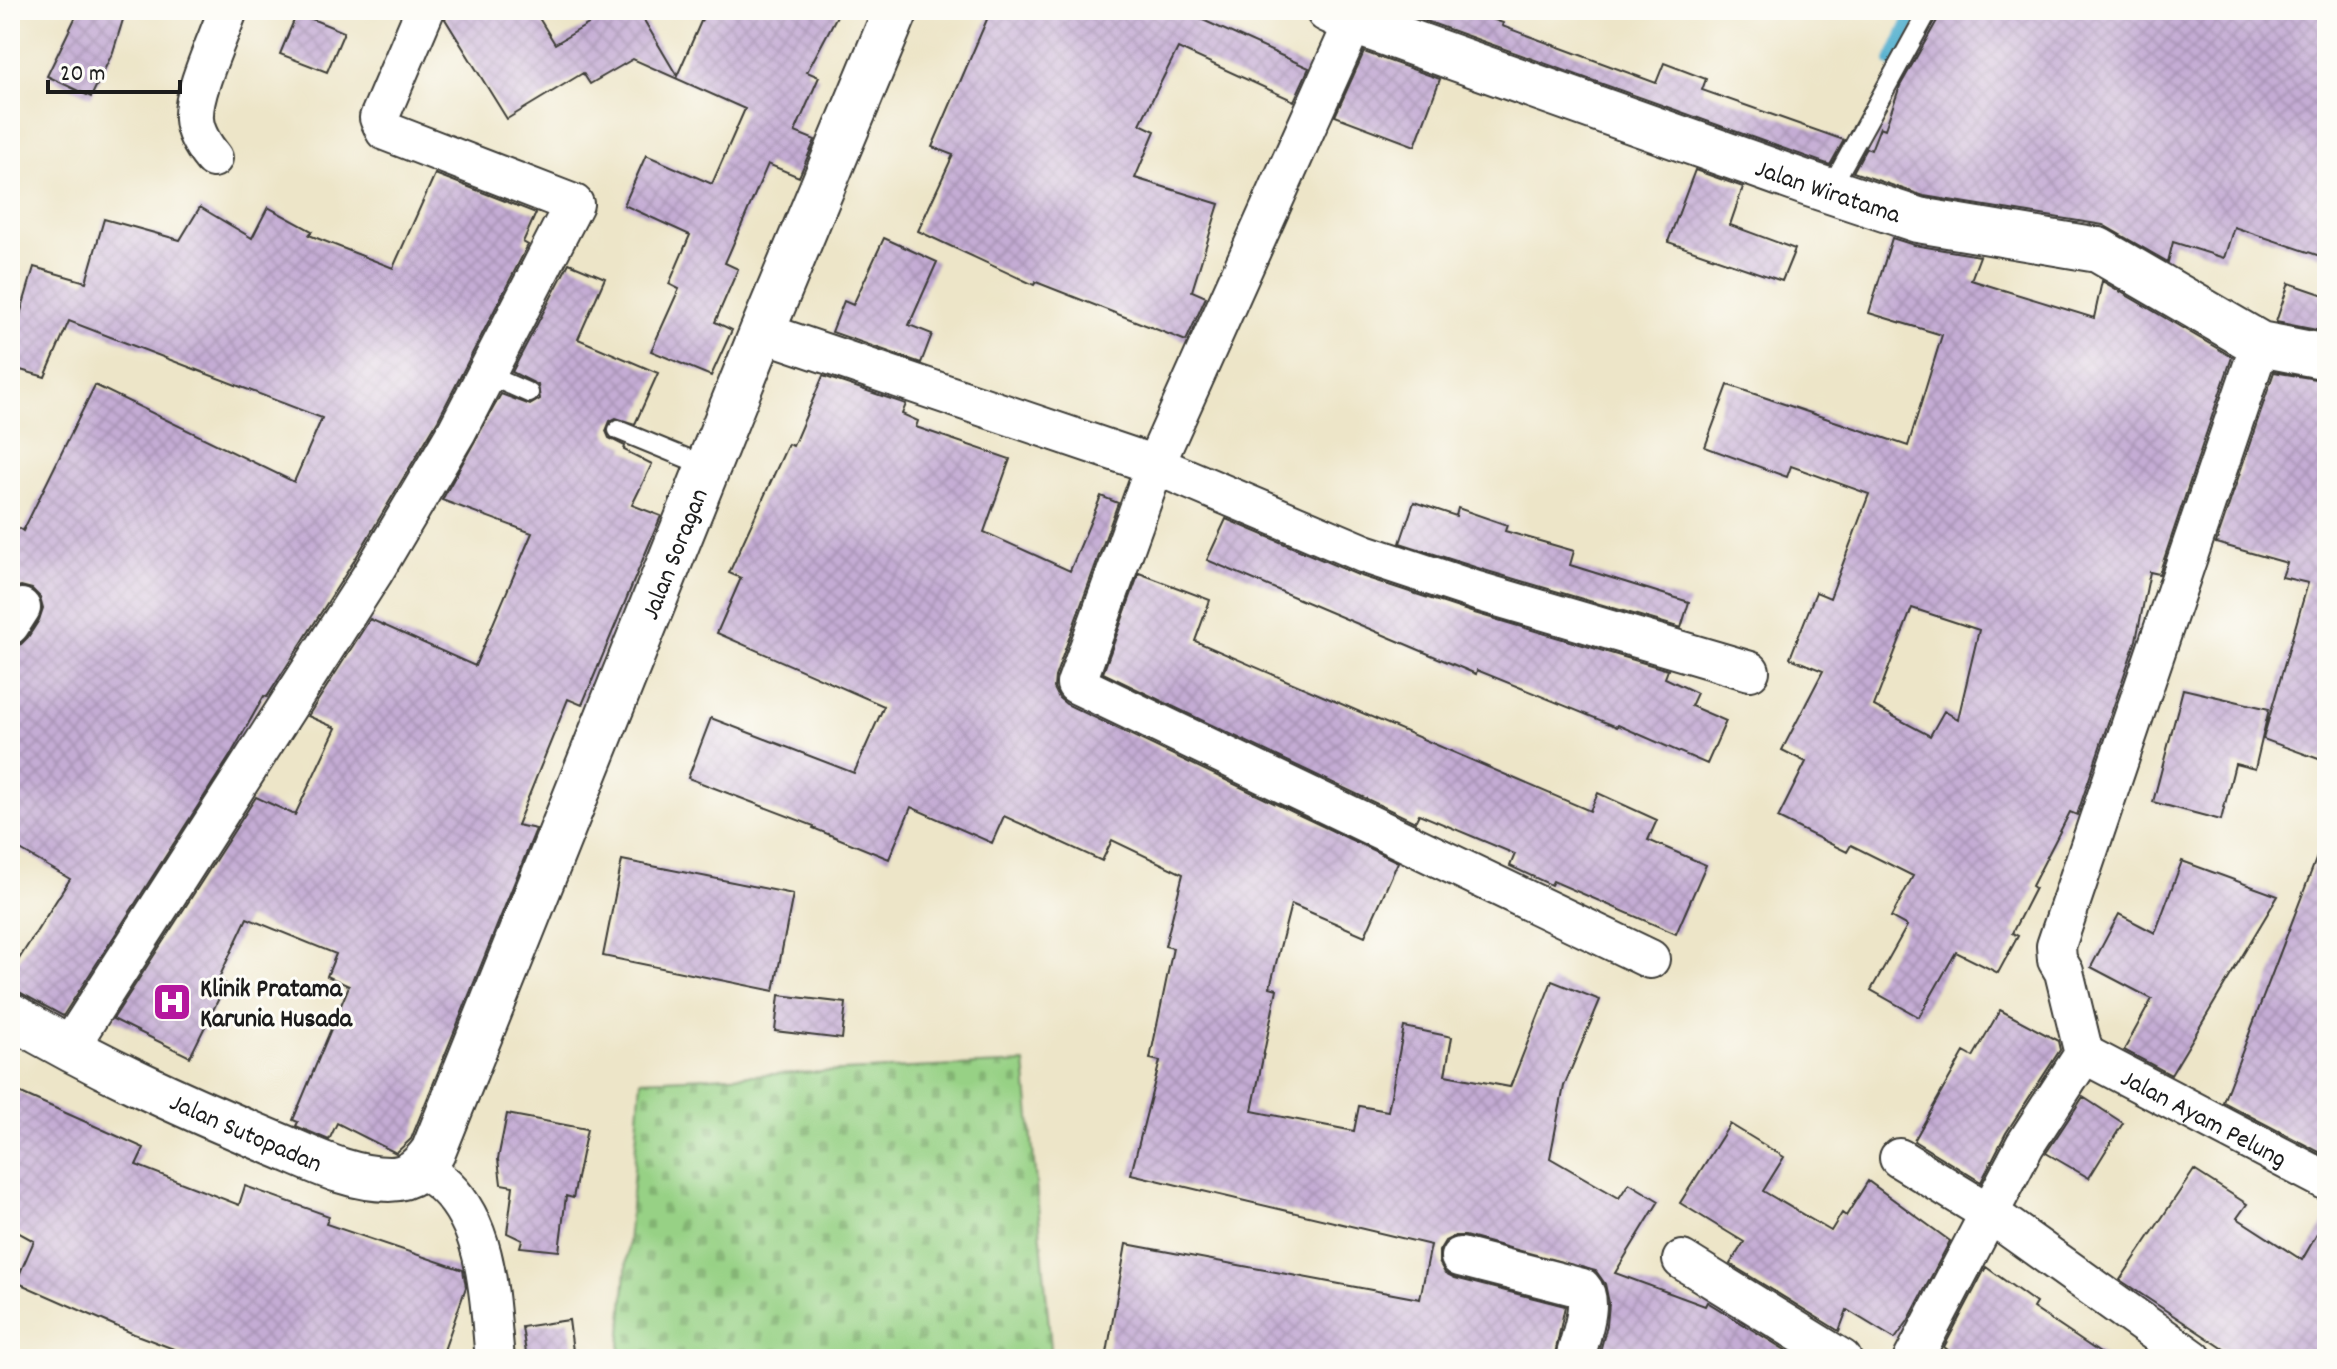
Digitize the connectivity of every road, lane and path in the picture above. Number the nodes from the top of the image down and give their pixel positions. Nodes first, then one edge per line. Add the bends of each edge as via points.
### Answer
1 (228, 10) edge
2 (425, 10) edge
3 (896, 10) edge
4 (1927, 13) dead end
5 (1347, 14) edge
6 (213, 158) dead end
7 (1829, 191) junction
8 (762, 332) junction
9 (2260, 344) junction
10 (2327, 357) edge
11 (486, 374) junction
12 (529, 393) dead end
13 (618, 430) dead end
14 (1155, 465) junction
15 (708, 467) junction
16 (1750, 671) dead end
17 (1650, 959) dead end
18 (10, 1015) edge
19 (68, 1049) junction
20 (2084, 1054) junction
21 (1899, 1158) dead end
22 (421, 1168) junction
23 (2327, 1181) edge
24 (1989, 1213) junction
25 (1460, 1257) dead end
26 (1682, 1260) dead end
27 (495, 1359) edge
28 (1575, 1359) edge
29 (1842, 1359) edge
30 (1913, 1359) edge
31 (2193, 1359) edge

1 - 6 street via 194,119 201,144
2 - 11 street via 379,118 385,131 574,204
3 - 8 street, Jalan Soragan
4 - 7 lane
5 - 7 street, Jalan Wiratama
5 - 14 street
7 - 9 street, Jalan Wiratama via 1918,220 2098,250
8 - 14 street
8 - 15 street, Jalan Soragan
9 - 10 street, Jalan Wiratama
9 - 20 street via 2056,946
11 - 12 lane
11 - 19 street via 373,573
13 - 15 lane
14 - 16 street via 1365,554
14 - 17 street via 1076,684
15 - 22 street, Jalan Soragan via 433,1152
18 - 19 street, Jalan Sutopadan
19 - 22 street, Jalan Sutopadan via 182,1105 340,1170 391,1179
20 - 23 street, Jalan Ayam Pelung
20 - 24 street
21 - 24 street
22 - 27 street via 447,1188 469,1220 484,1259
24 - 30 street
24 - 31 street
25 - 28 street via 1582,1288 1589,1304
26 - 29 street

